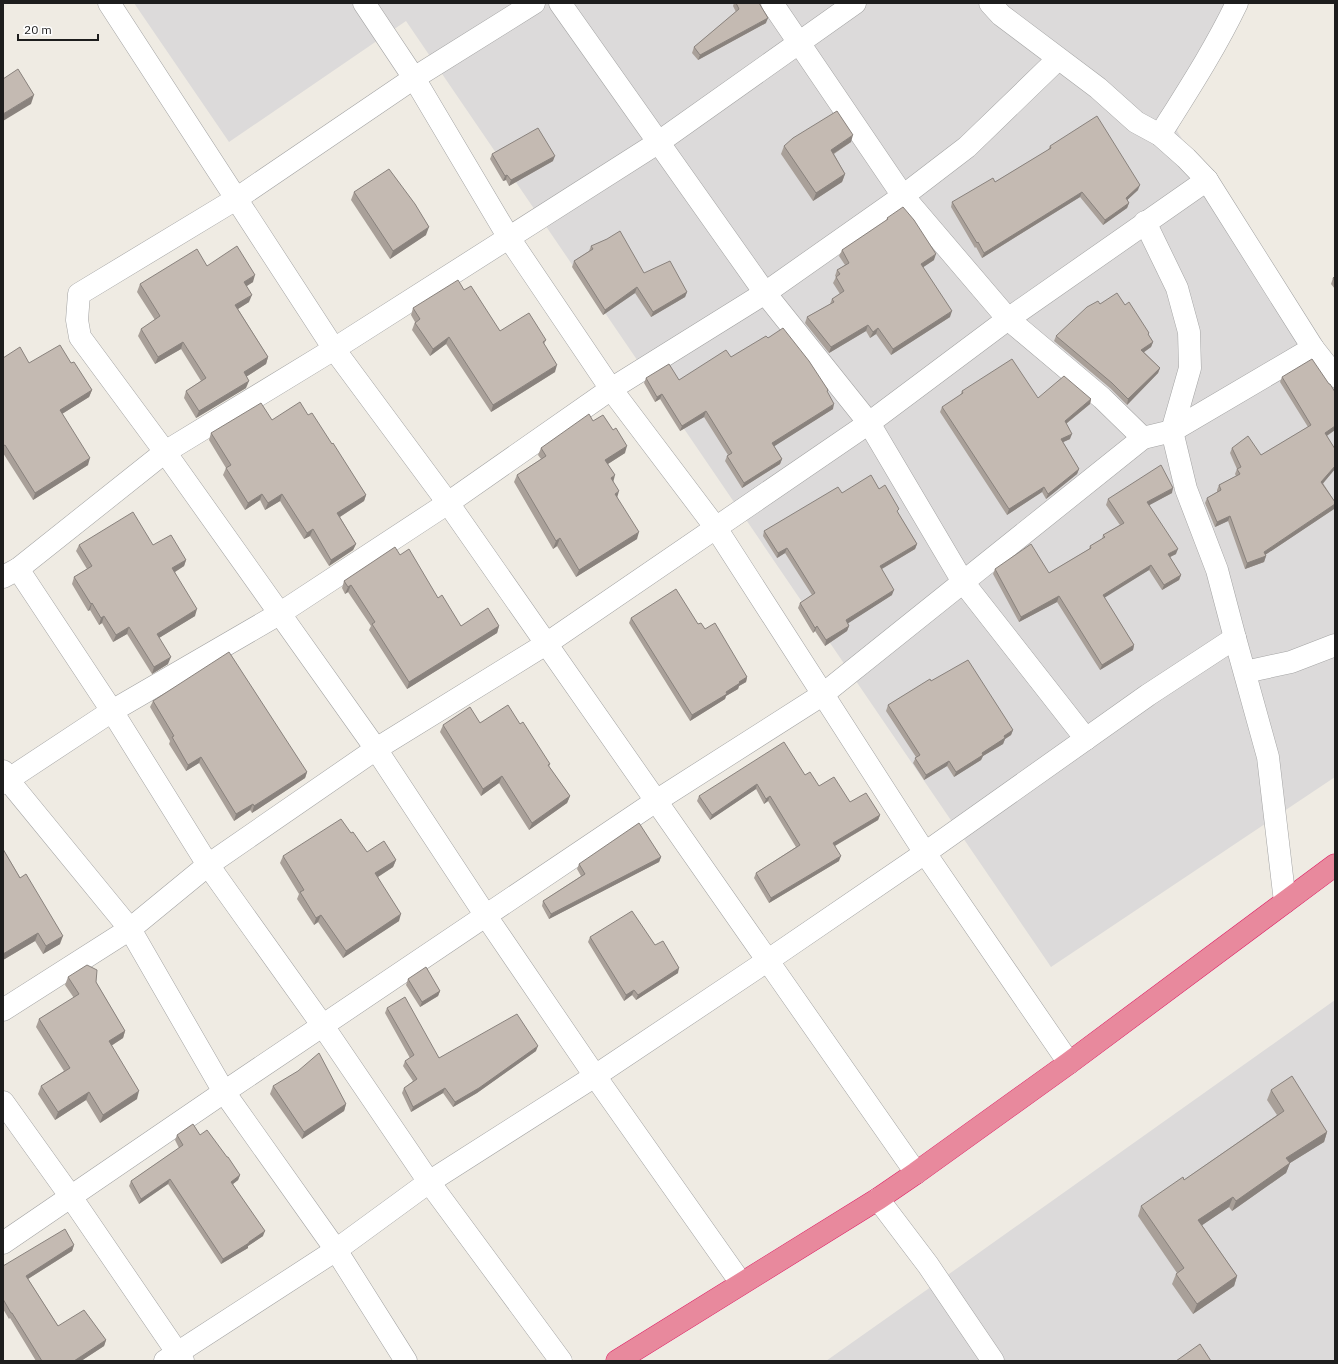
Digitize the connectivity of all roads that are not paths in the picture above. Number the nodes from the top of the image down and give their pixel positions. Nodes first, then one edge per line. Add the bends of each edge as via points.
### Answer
1 (109, 3) edge
2 (364, 3) edge
3 (534, 3) edge
4 (560, 3) edge
5 (772, 3) edge
6 (855, 3) edge
7 (990, 3) edge
8 (1237, 3) edge
9 (799, 43) junction
10 (1058, 59) junction
11 (414, 78) junction
12 (1160, 135) junction
13 (660, 142) junction
14 (1207, 180) junction
15 (903, 196) junction
16 (236, 199) junction
17 (1145, 222) junction
18 (509, 238) junction
19 (766, 293) junction
20 (1008, 319) junction
21 (334, 348) junction
22 (1313, 348) junction
23 (1335, 376) edge
24 (611, 389) junction
25 (869, 423) junction
26 (1172, 430) junction
27 (1143, 438) junction
28 (165, 452) junction
29 (448, 503) junction
30 (716, 528) junction
31 (10, 573) edge
32 (964, 582) junction
33 (279, 614) junction
34 (1235, 638) junction
35 (546, 644) junction
36 (1335, 645) edge
37 (1245, 672) junction
38 (822, 694) junction
39 (112, 711) junction
40 (1086, 739) junction
41 (376, 749) junction
42 (5, 778) edge
43 (656, 801) junction
44 (925, 853) junction
45 (208, 865) junction
46 (1335, 865) edge
47 (1285, 902) junction
48 (486, 916) junction
49 (130, 930) junction
50 (767, 961) junction
51 (3, 1010) edge
52 (323, 1026) junction
53 (1069, 1063) junction
54 (595, 1076) junction
55 (224, 1092) junction
56 (3, 1102) edge
57 (916, 1173) junction
58 (429, 1182) junction
59 (70, 1197) junction
60 (878, 1199) junction
61 (3, 1243) edge
62 (336, 1250) junction
63 (741, 1283) junction
64 (175, 1358) edge
65 (406, 1361) edge
66 (561, 1361) edge
67 (617, 1361) edge
68 (993, 1361) edge

1 - 16 street
2 - 11 street
3 - 11 street
4 - 13 street
5 - 9 street
6 - 9 street
7 - 10 street via 1001,15
8 - 12 street via 1207,60
9 - 13 street
9 - 15 street
10 - 12 street via 1098,88 1136,122
10 - 15 street via 967,147
11 - 16 street
11 - 18 street
12 - 14 street
13 - 18 street
13 - 19 street
14 - 17 street
14 - 22 street
15 - 19 street
15 - 20 street
16 - 21 street
16 - 28 street via 79,294 77,320 80,337
17 - 20 street
17 - 26 street via 1177,288 1189,332 1190,368
18 - 21 street
18 - 24 street
19 - 24 street
19 - 25 street
20 - 25 street
20 - 27 street via 1102,398
21 - 28 street
21 - 29 street
22 - 23 street
22 - 26 street
24 - 29 street
24 - 30 street
25 - 30 street
25 - 32 street
26 - 27 street
26 - 34 street via 1186,489 1217,570
27 - 32 street
28 - 31 street
28 - 33 street
29 - 33 street
29 - 35 street
30 - 35 street
30 - 38 street
31 - 39 street
32 - 38 street
32 - 40 street
33 - 39 street
33 - 41 street
34 - 37 street
34 - 40 street
35 - 41 street
35 - 43 street
36 - 37 street via 1291,662
37 - 47 street via 1268,757
38 - 43 street
38 - 44 street
39 - 42 street
39 - 45 street
40 - 44 street
41 - 45 street
41 - 48 street
42 - 49 street
43 - 48 street
43 - 50 street
44 - 50 street
44 - 53 street
45 - 49 street
45 - 52 street
46 - 47 highway
47 - 53 highway
48 - 52 street
48 - 54 street
49 - 51 street
49 - 55 street
50 - 54 street
50 - 57 street
52 - 55 street
52 - 58 street
53 - 57 highway
54 - 58 street
54 - 63 street
55 - 59 street
55 - 62 street
56 - 59 street
57 - 60 highway
58 - 62 street
58 - 66 street
59 - 61 street
59 - 64 street
60 - 63 highway
60 - 68 street via 928,1265
62 - 64 street
62 - 65 street
63 - 67 highway

